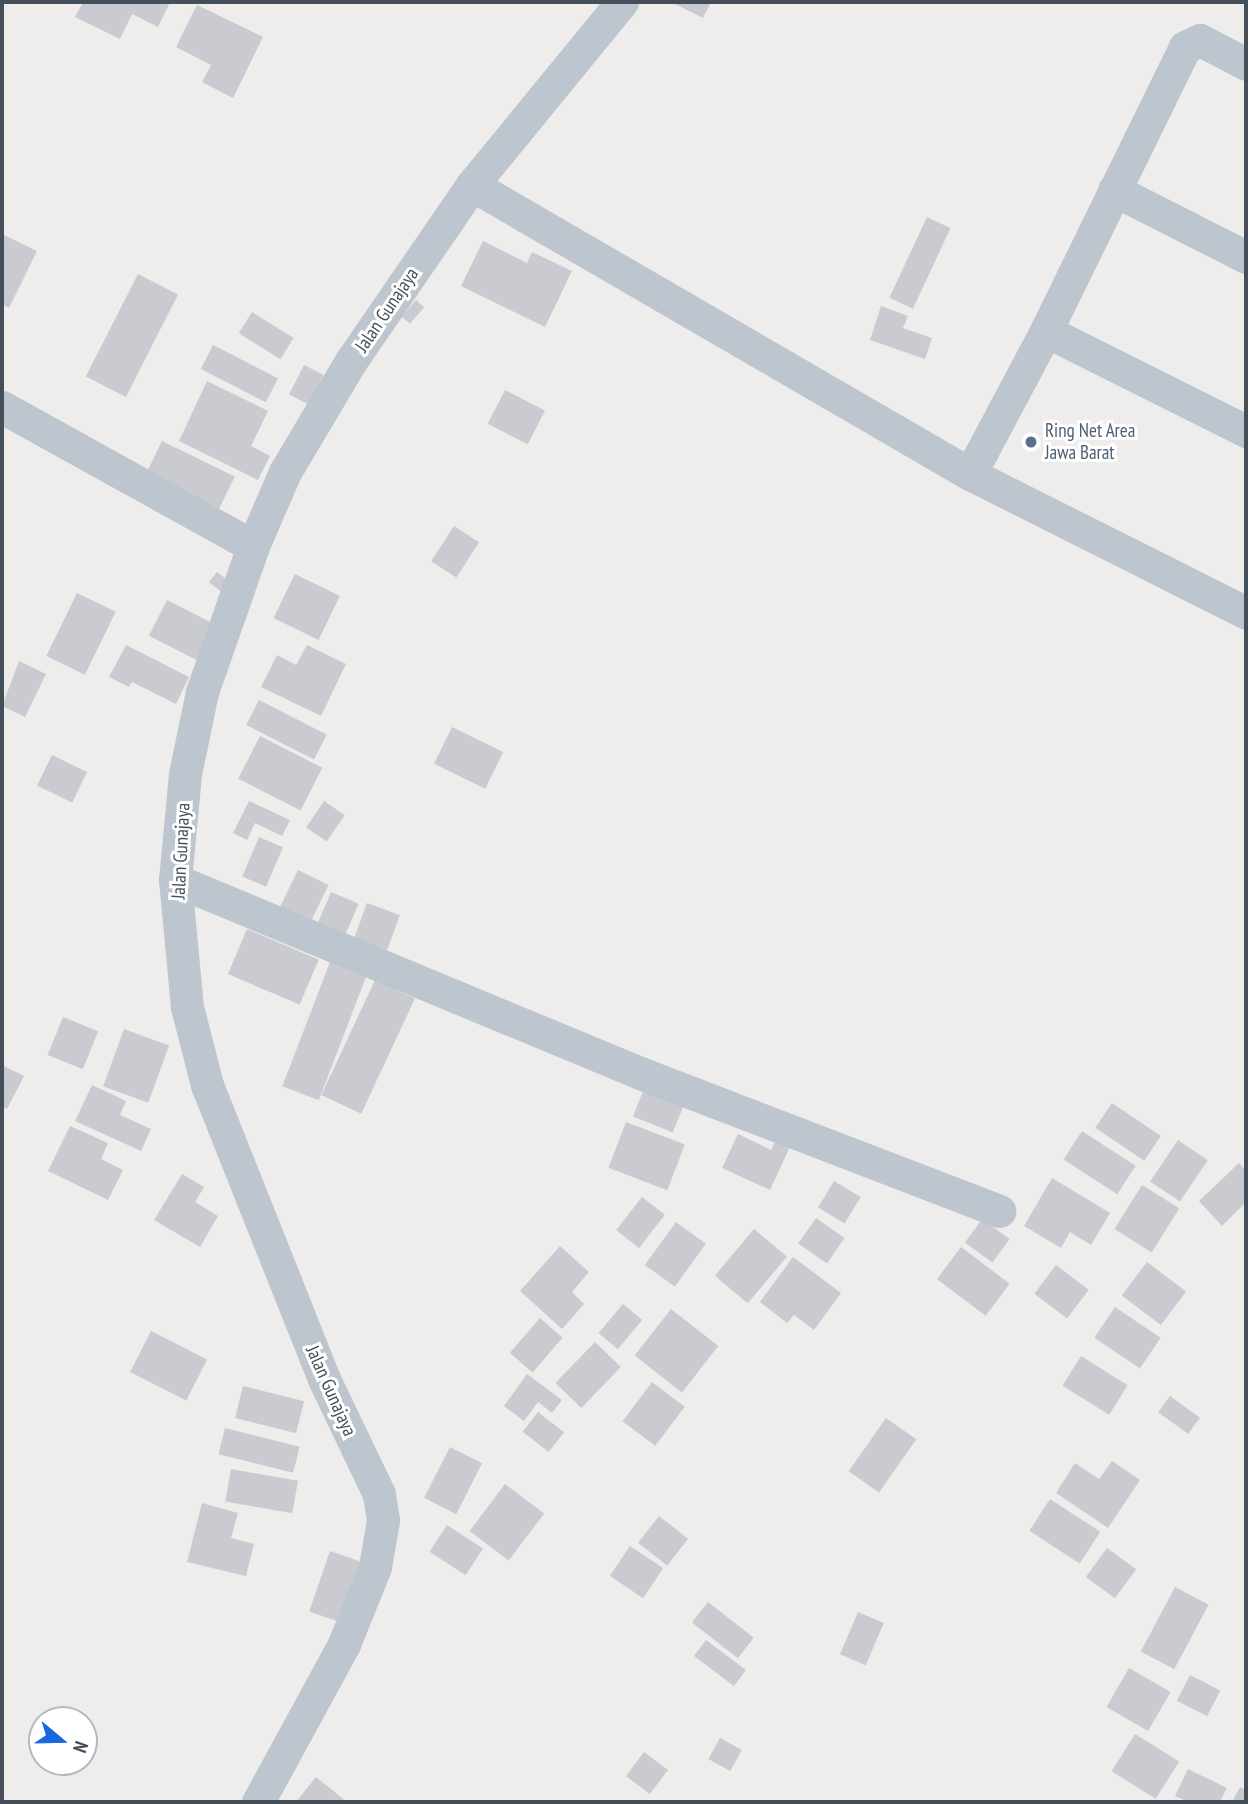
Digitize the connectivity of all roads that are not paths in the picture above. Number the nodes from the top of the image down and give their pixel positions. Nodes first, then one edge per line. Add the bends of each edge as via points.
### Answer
1 (622, 2) edge
2 (1246, 64) edge
3 (472, 185) junction
4 (1114, 190) junction
5 (1246, 257) edge
6 (1046, 331) junction
7 (2, 407) edge
8 (1246, 431) edge
9 (970, 474) junction
10 (253, 546) junction
11 (1246, 612) edge
12 (176, 880) junction
13 (999, 1211) dead end
14 (258, 1802) edge

1 - 3 street, Jalan Gunajaya
2 - 4 street via 1200,40 1185,47
3 - 9 street
3 - 10 street, Jalan Gunajaya via 351,362 285,472
4 - 5 street
4 - 6 street
6 - 8 street
6 - 9 street
7 - 10 street
9 - 11 street
10 - 12 street, Jalan Gunajaya via 202,692 186,774
12 - 13 street via 640,1073
12 - 14 street, Jalan Gunajaya via 187,1007 208,1085 324,1379 379,1494 383,1520 376,1567 344,1644

